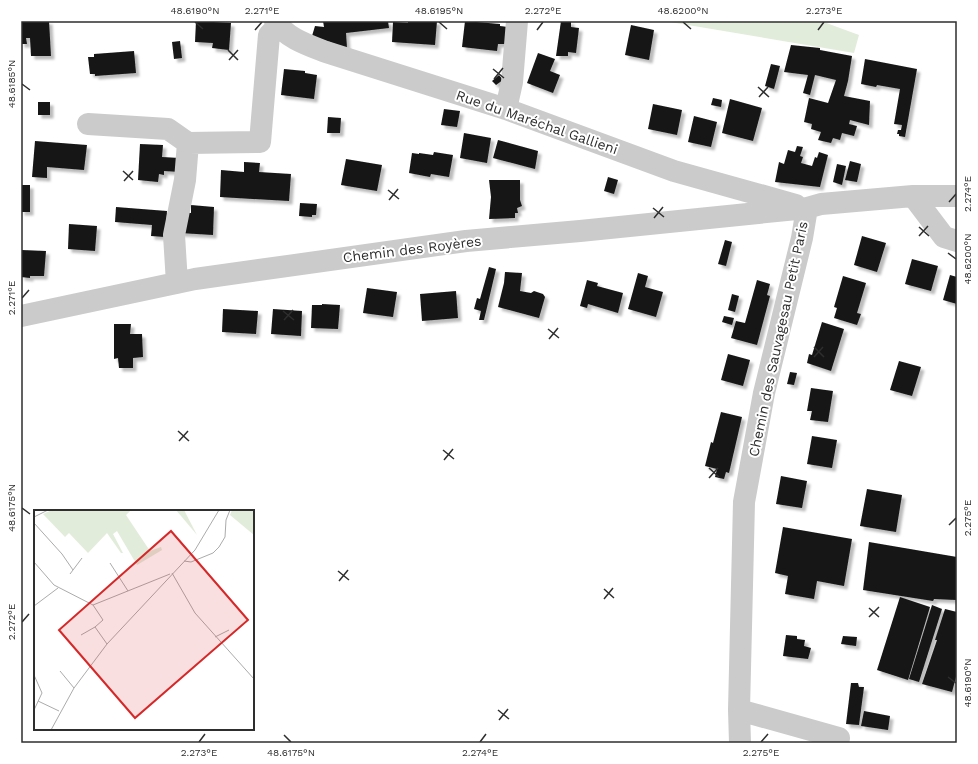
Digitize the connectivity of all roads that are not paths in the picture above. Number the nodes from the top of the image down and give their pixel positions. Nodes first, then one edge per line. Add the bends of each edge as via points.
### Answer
1 (517, 21) edge
2 (276, 24) edge
3 (506, 109) junction
4 (88, 124) dead end
5 (188, 143) junction
6 (913, 196) junction
7 (957, 196) edge
8 (806, 208) junction
9 (957, 241) edge
10 (177, 283) junction
11 (21, 316) edge
12 (739, 710) junction
13 (839, 738) dead end
14 (740, 743) edge

1 - 3 street via 512,82
2 - 3 street, Rue du Maréchal Gallieni via 301,43
2 - 5 street via 269,35 260,142
3 - 8 street, Rue du Maréchal Gallieni via 674,171
4 - 5 street via 168,129
5 - 10 street via 185,180 174,235
6 - 7 street, Chemin des Royères
6 - 8 street, Chemin des Royères via 822,204
6 - 9 street via 944,237
8 - 10 street, Chemin des Royères via 466,241
8 - 12 street, Chemin des Sauvagesau Petit Paris via 802,238 764,393 744,502
10 - 11 street, Chemin des Royères
12 - 13 street
12 - 14 street, Chemin des Sauvagesau Petit Paris

